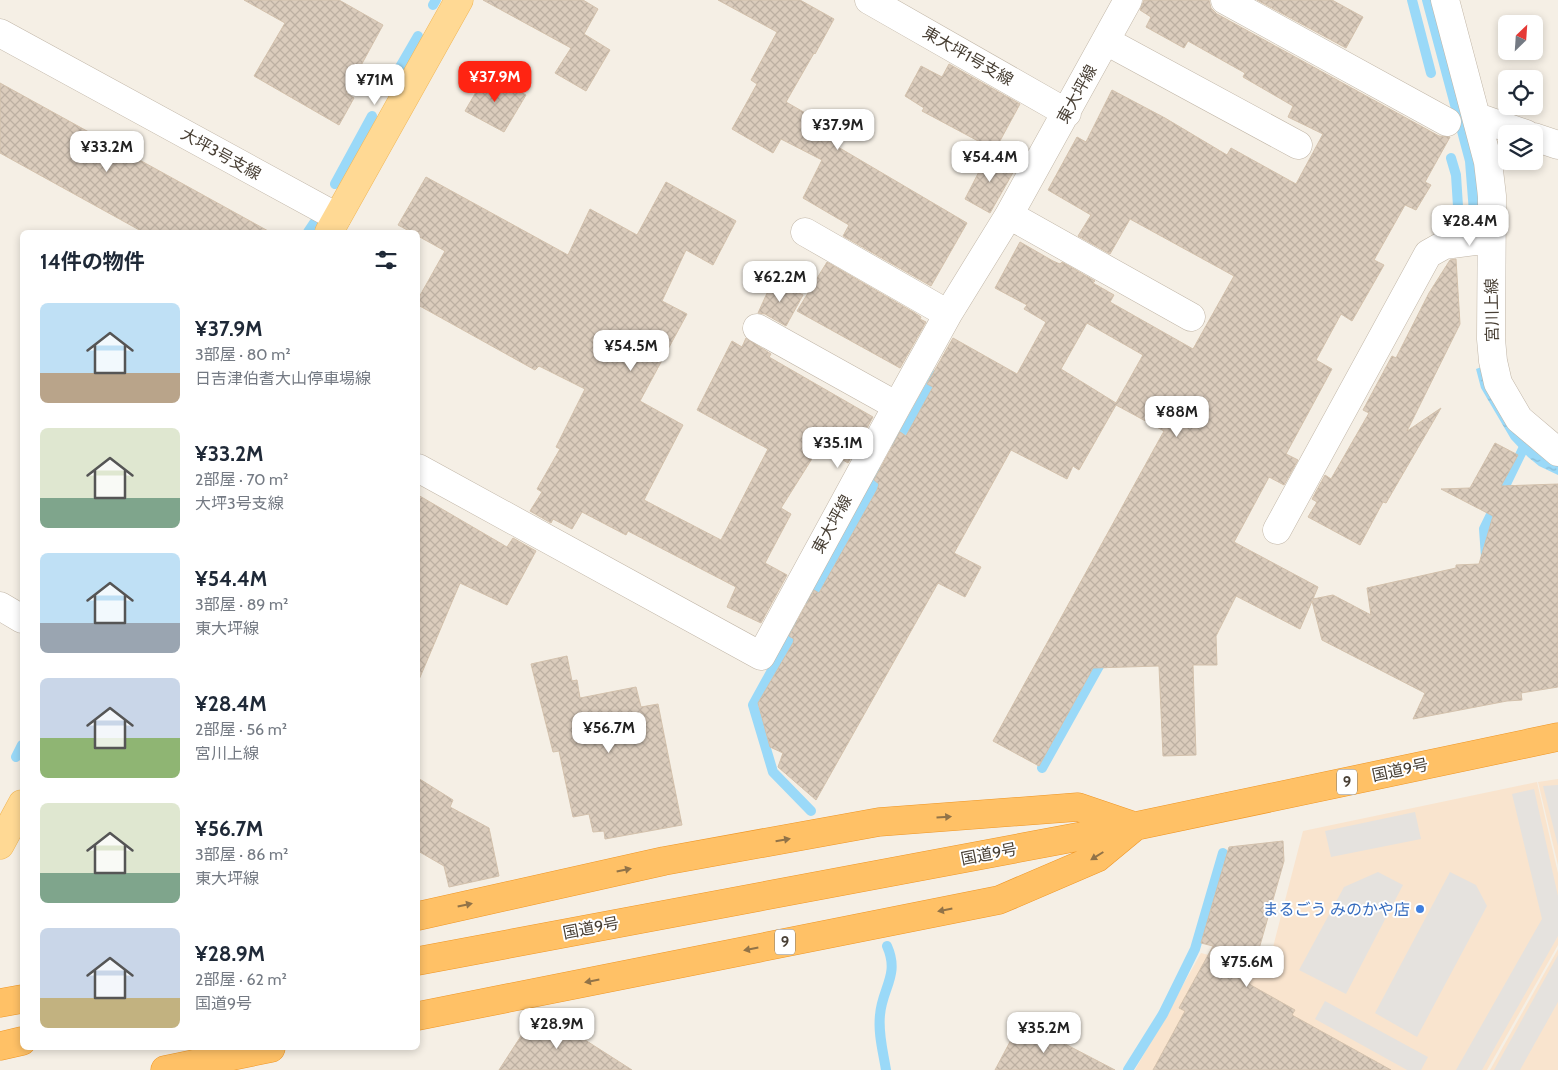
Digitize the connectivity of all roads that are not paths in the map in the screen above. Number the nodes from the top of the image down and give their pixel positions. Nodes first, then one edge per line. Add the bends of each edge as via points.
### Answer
1 (459, 0) edge
2 (869, 0) edge
3 (1128, 0) edge
4 (1226, 0) edge
5 (1445, 0) edge
6 (0, 33) edge
7 (1106, 41) junction
8 (1067, 112) junction
9 (1477, 117) junction
10 (1447, 122) dead end
11 (1500, 125) edge
12 (1543, 140) edge
13 (1298, 145) dead end
14 (1558, 145) edge
15 (1009, 216) junction
16 (333, 225) edge
17 (805, 232) dead end
18 (1491, 239) junction
19 (948, 314) junction
20 (1191, 317) dead end
21 (757, 328) dead end
22 (897, 406) junction
23 (1558, 452) edge
24 (420, 469) edge
25 (1276, 530) dead end
26 (0, 606) edge
27 (20, 618) edge
28 (1558, 737) edge
29 (20, 808) edge
30 (1136, 826) junction
31 (0, 846) edge
32 (420, 916) edge
33 (420, 961) edge
34 (20, 999) edge
35 (0, 1003) edge
36 (420, 1016) edge
37 (20, 1041) edge
38 (0, 1046) edge
39 (261, 1050) edge
40 (165, 1070) edge

1 - 16 main road
2 - 8 street, 東大坪1号支線
3 - 7 street, 東大坪線
4 - 10 street
5 - 9 street, 宮川上線
6 - 16 street, 大坪3号支線
7 - 8 street, 東大坪線
7 - 13 street
8 - 15 street, 東大坪線
9 - 11 street
9 - 18 street, 宮川上線 via 1492,196
12 - 14 street
15 - 19 street, 東大坪線
15 - 20 street
17 - 19 street
18 - 23 street, 宮川上線 via 1491,339 1498,383 1520,419
18 - 25 street via 1444,245 1428,254
19 - 22 street, 東大坪線
21 - 22 street
22 - 24 street, 東大坪線 via 761,656
26 - 27 street
28 - 30 highway, 国道9号 / 9
29 - 31 main road
32 -> 30 highway via 664,861 879,822 1078,806
30 - 33 highway, 国道9号 / 9
30 -> 36 highway, 9 via 1097,858 999,900
34 - 35 highway
37 - 38 highway
39 - 40 highway

